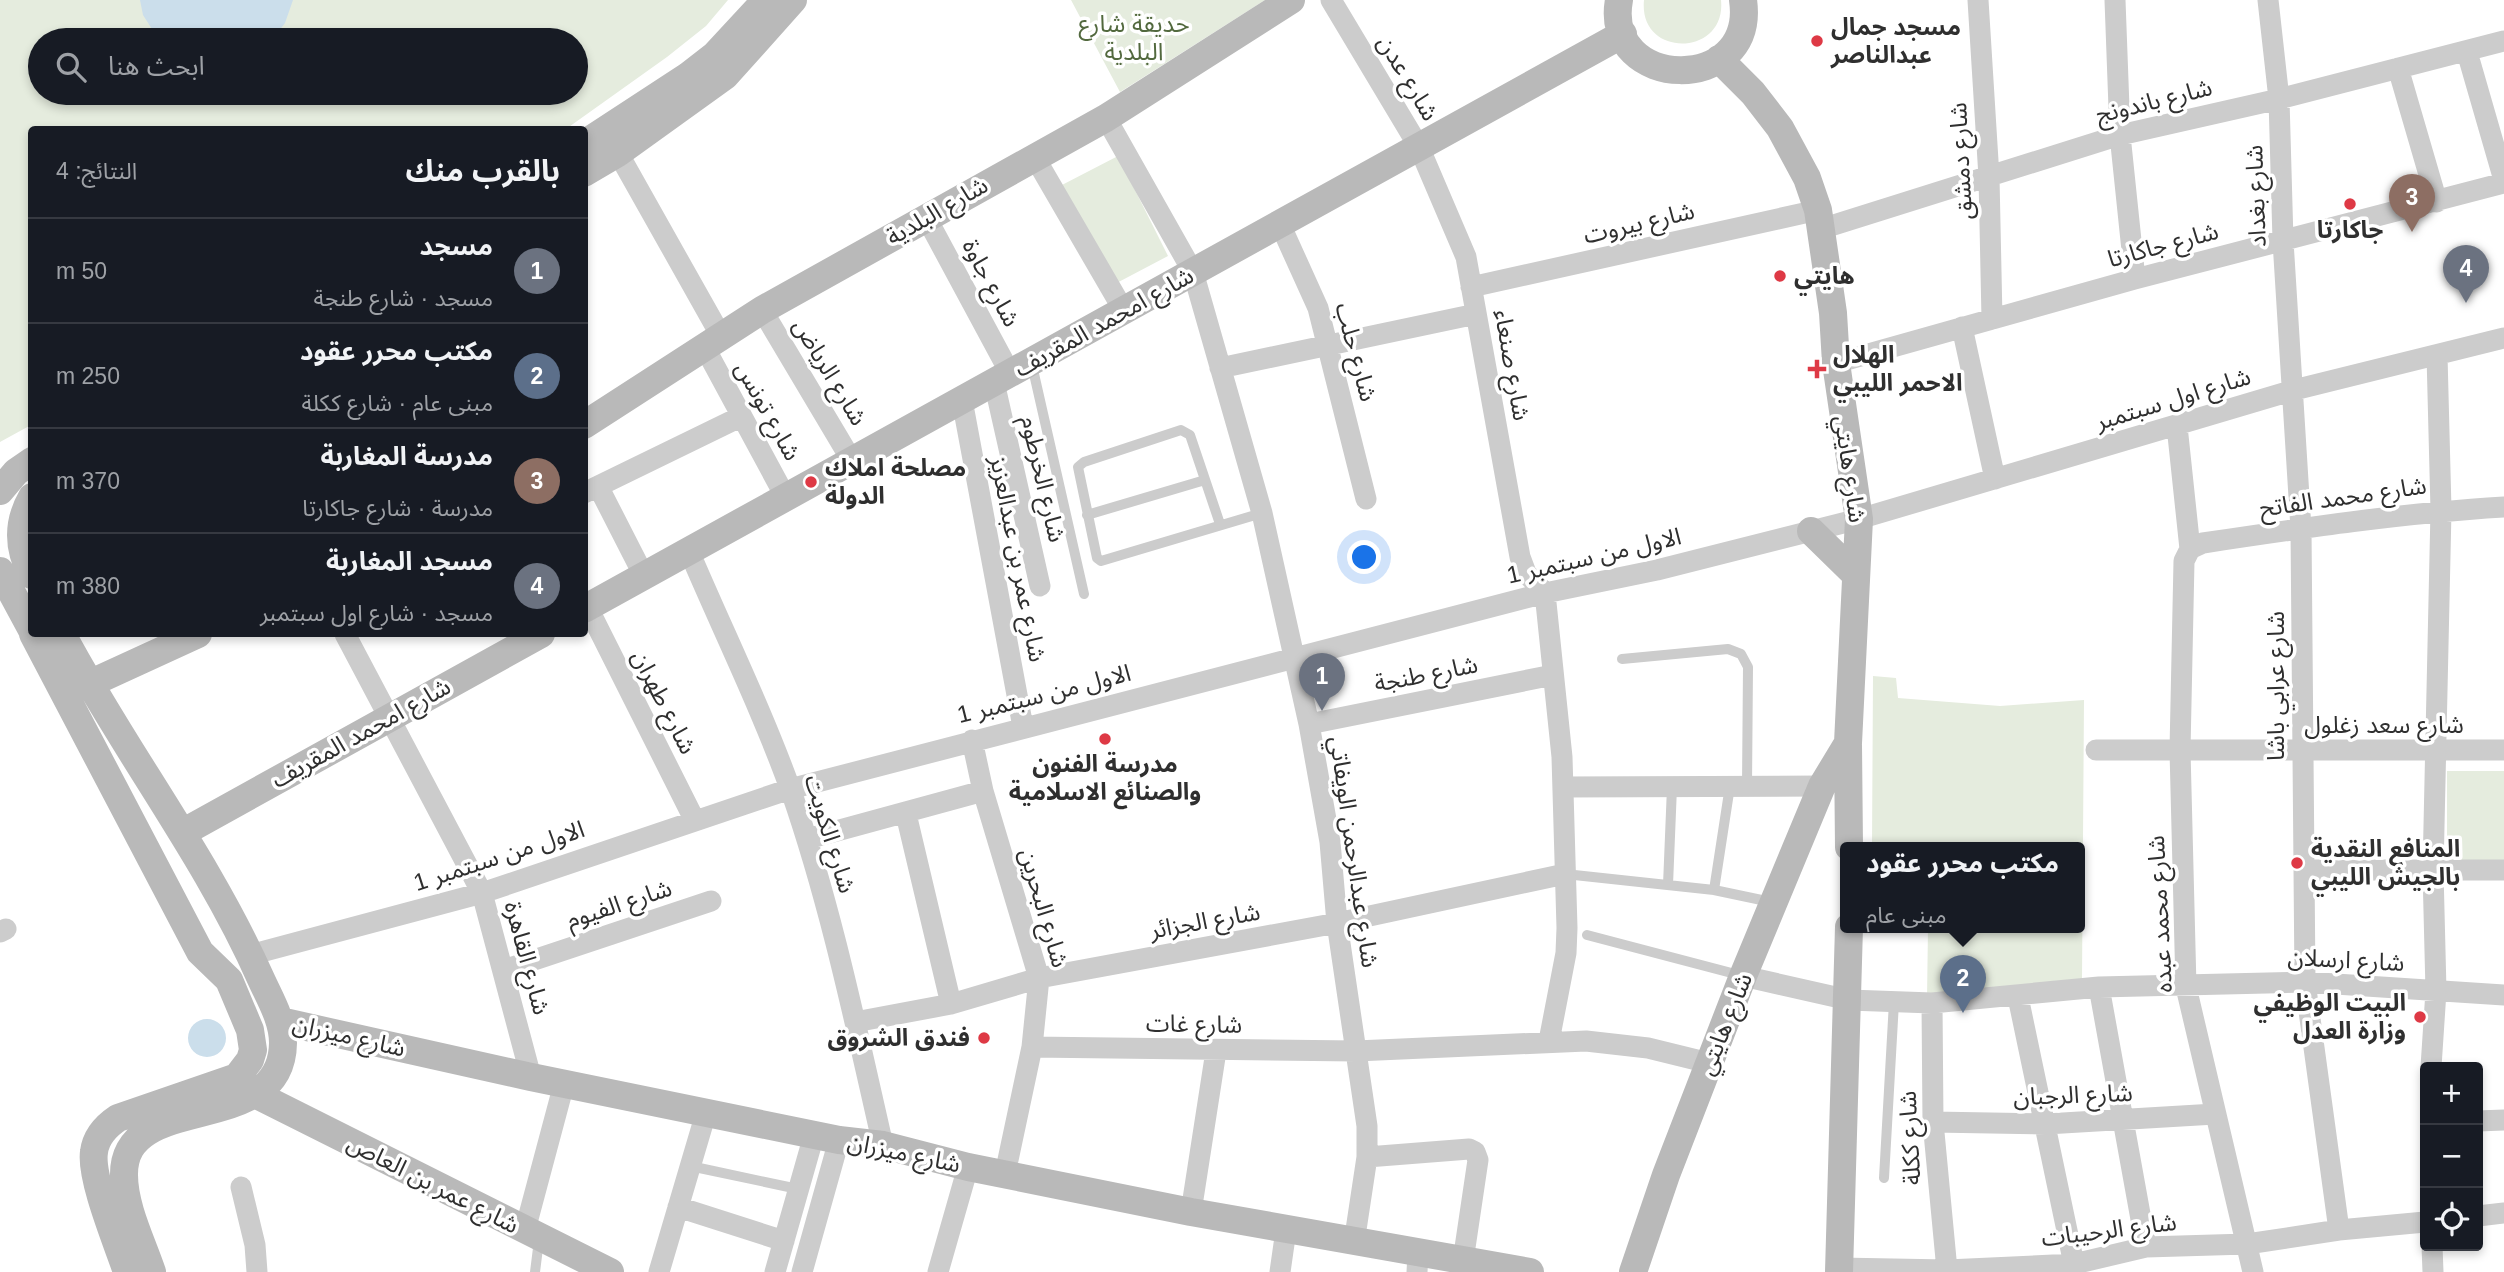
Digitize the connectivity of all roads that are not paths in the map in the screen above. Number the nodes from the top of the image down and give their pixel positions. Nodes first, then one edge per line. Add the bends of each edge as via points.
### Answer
1 (766, 0) edge
2 (793, 0) edge
3 (1291, 0) edge
4 (1331, 0) edge
5 (1619, 0) edge
6 (1743, 0) edge
7 (1978, 0) edge
8 (2115, 0) edge
9 (2268, 0) edge
10 (1623, 34) junction
11 (2504, 41) edge
12 (2467, 52) junction
13 (1719, 59) junction
14 (2398, 68) junction
15 (2278, 99) junction
16 (1106, 118) junction
17 (2120, 135) junction
18 (588, 141) edge
19 (1419, 147) junction
20 (618, 153) junction
21 (1034, 156) junction
22 (588, 171) edge
23 (1989, 177) junction
24 (2504, 181) edge
25 (2437, 202) junction
26 (926, 217) junction
27 (1820, 220) junction
28 (1280, 224) junction
29 (2283, 241) junction
30 (1193, 272) junction
31 (2135, 279) junction
32 (1471, 287) junction
33 (762, 310) junction
34 (1124, 311) junction
35 (1476, 314) junction
36 (1992, 319) junction
37 (1962, 327) junction
38 (2504, 338) edge
39 (713, 342) junction
40 (1328, 344) junction
41 (2437, 355) junction
42 (1836, 363) junction
43 (1220, 368) junction
44 (1012, 372) junction
45 (2294, 390) junction
46 (962, 400) junction
47 (740, 417) junction
48 (588, 422) edge
49 (2177, 426) junction
50 (852, 461) junction
51 (28, 464) edge
52 (1995, 479) junction
53 (1205, 480) junction
54 (591, 490) edge
55 (0, 491) edge
56 (786, 498) junction
57 (1366, 499) dead end
58 (28, 504) edge
59 (2504, 507) edge
60 (2441, 510) junction
61 (1262, 513) junction
62 (1087, 515) junction
63 (1859, 519) junction
64 (1220, 524) junction
65 (2301, 528) junction
66 (1811, 531) junction
67 (2190, 549) junction
68 (689, 551) junction
69 (28, 568) edge
70 (0, 571) edge
71 (1856, 575) junction
72 (644, 576) junction
73 (1040, 586) dead end
74 (1545, 593) junction
75 (1084, 594) dead end
76 (588, 607) edge
77 (588, 612) edge
78 (28, 624) edge
79 (35, 637) edge
80 (64, 637) edge
81 (191, 637) edge
82 (347, 637) edge
83 (536, 637) edge
84 (1295, 657) junction
85 (1622, 659) dead end
86 (1553, 675) junction
87 (89, 684) junction
88 (389, 718) junction
89 (1309, 724) junction
90 (1023, 727) junction
91 (972, 740) junction
92 (1848, 743) junction
93 (2096, 750) dead end
94 (2180, 750) junction
95 (2504, 750) edge
96 (2303, 752) junction
97 (2436, 752) junction
98 (1739, 786) junction
99 (1822, 786) junction
100 (1564, 787) junction
101 (1672, 787) junction
102 (790, 789) junction
103 (983, 791) junction
104 (906, 814) junction
105 (694, 819) junction
106 (182, 832) junction
107 (807, 839) junction
108 (1849, 842) edge
109 (2304, 870) junction
110 (2504, 870) edge
111 (2433, 871) junction
112 (1565, 874) junction
113 (1668, 885) junction
114 (1714, 890) junction
115 (482, 893) junction
116 (711, 901) dead end
117 (1774, 903) junction
118 (1337, 923) junction
119 (1849, 933) edge
120 (1587, 935) dead end
121 (250, 955) junction
122 (505, 970) junction
123 (1743, 976) junction
124 (1039, 978) junction
125 (2305, 982) junction
126 (2186, 987) junction
127 (2099, 988) junction
128 (2436, 991) junction
129 (2504, 995) edge
130 (2018, 997) junction
131 (1849, 1000) junction
132 (1894, 1002) junction
133 (951, 1003) junction
134 (1933, 1003) junction
135 (280, 1021) junction
136 (855, 1022) junction
137 (1549, 1041) junction
138 (1032, 1047) junction
139 (1216, 1051) junction
140 (1356, 1051) junction
141 (2431, 1062) edge
142 (1709, 1063) junction
143 (531, 1077) junction
144 (564, 1084) junction
145 (257, 1095) junction
146 (706, 1113) junction
147 (2215, 1114) junction
148 (2121, 1120) junction
149 (2504, 1120) edge
150 (2483, 1121) edge
151 (1933, 1122) junction
152 (2046, 1124) junction
153 (827, 1138) junction
154 (883, 1145) junction
155 (1367, 1157) junction
156 (690, 1166) junction
157 (968, 1167) junction
158 (1005, 1174) junction
159 (1884, 1178) dead end
160 (241, 1187) dead end
161 (798, 1189) junction
162 (678, 1207) junction
163 (1191, 1212) junction
164 (2504, 1213) edge
165 (2483, 1215) edge
166 (2420, 1222) edge
167 (1286, 1230) junction
168 (2339, 1230) junction
169 (532, 1234) junction
170 (784, 1241) junction
171 (1354, 1242) junction
172 (2247, 1244) junction
173 (2146, 1247) junction
174 (2432, 1251) edge
175 (1463, 1261) junction
176 (1418, 1263) edge
177 (2074, 1264) junction
178 (1839, 1270) edge
179 (1947, 1270) junction
180 (127, 1272) edge
181 (152, 1272) edge
182 (257, 1272) edge
183 (535, 1272) edge
184 (610, 1272) edge
185 (659, 1272) edge
186 (775, 1272) edge
187 (802, 1272) edge
188 (938, 1272) edge
189 (1280, 1272) edge
190 (1530, 1272) edge
191 (1633, 1272) edge
192 (2253, 1272) edge
193 (2433, 1272) edge

1 - 18 street via 706,62
2 - 20 street via 725,76
3 - 16 street, شارع البلدية
4 - 19 street, شارع عدن
5 - 10 street
6 - 13 street via 1741,28
7 - 23 street, شارع دمشق
8 - 17 street
9 - 15 street, شارع بغداد
10 - 13 street via 1649,64 1667,71 1703,68
10 - 19 street, شارع امحمد المقريف
11 - 12 street, شارع باندونج
12 - 14 street, شارع باندونج
12 - 24 street
13 - 27 street, شارع هايتي via 1780,128 1807,178
14 - 15 street, شارع باندونج
14 - 25 street
15 - 17 street, شارع باندونج
15 - 29 street, شارع بغداد
16 - 21 street, شارع البلدية
16 - 30 street, شارع عبدالرحمن الويفاتي
17 - 23 street, شارع باندونج
17 - 31 street
19 - 28 street, شارع امحمد المقريف
19 - 32 street, شارع صنعاء via 1466,257
20 - 22 street
20 - 39 street, شارع تونس
21 - 26 street, شارع البلدية
21 - 34 street
23 - 27 street, شارع باندونج
23 - 36 street, شارع دمشق
24 - 25 street, شارع جاكارتا
25 - 29 street, شارع جاكارتا
26 - 33 street, شارع البلدية
26 - 44 street, شارع جاوة
27 - 32 street, شارع بيروت
27 - 42 street, شارع هايتي
28 - 30 street, شارع امحمد المقريف
28 - 40 street, شارع حلب via 1301,264
29 - 31 street, شارع جاكارتا
29 - 45 street, شارع بغداد
30 - 34 street, شارع امحمد المقريف
30 - 43 street, شارع عبدالرحمن الويفاتي
31 - 36 street, شارع جاكارتا
32 - 35 street, شارع صنعاء
33 - 39 street, شارع البلدية
33 - 50 street, شارع الرياض
34 - 44 street, شارع امحمد المقريف
35 - 40 street
35 - 74 street, شارع صنعاء via 1520,556 1526,573
36 - 37 street, شارع جاكارتا
37 - 42 street, شارع جاكارتا
37 - 52 street
38 - 41 street, شارع اول سبتمبر
39 - 47 street, شارع تونس
39 - 48 street, شارع البلدية
40 - 43 street
40 - 57 street, شارع حلب
41 - 45 street, شارع اول سبتمبر
41 - 60 street
42 - 63 street, شارع هايتي
43 - 61 street, شارع عبدالرحمن الويفاتي
44 - 46 street, شارع امحمد المقريف
44 - 73 street, شارع الخرطوم
44 - 75 lane
45 - 49 street, شارع اول سبتمبر
45 - 65 street, شارع عرابي باشا
46 - 50 street, شارع امحمد المقريف
46 - 90 street, شارع عمر بن عبدالعزيز
47 - 54 street
47 - 56 street, شارع تونس
49 - 52 street, شارع اول سبتمبر
49 - 67 street, شارع محمد عبده
50 - 56 street, شارع امحمد المقريف
51 - 55 street
52 - 63 street, شارع اول سبتمبر
53 - 62 lane
53 - 62 lane via 1190,435 1181,430 1084,462 1079,467
53 - 64 lane
54 - 72 street
56 - 68 street, شارع امحمد المقريف
58 - 69 street via 20,537
59 - 60 street, شارع محمد الفاتح
60 - 65 street, شارع محمد الفاتح
60 - 97 street
61 - 64 lane
61 - 84 street, شارع عبدالرحمن الويفاتي
62 - 64 lane via 1101,561
63 - 66 street, الاول من سبتمبر 1
63 - 71 street, شارع هايتي
65 - 67 street, شارع محمد الفاتح
65 - 96 street, شارع عرابي باشا
66 - 71 street
66 - 74 street, الاول من سبتمبر 1
67 - 94 street, شارع محمد عبده via 2184,561
68 - 72 street, شارع امحمد المقريف
68 - 102 street, شارع الكويت
70 - 78 street
71 - 92 street, شارع هايتي
72 - 76 street, شارع امحمد المقريف
74 - 84 street, الاول من سبتمبر 1
74 - 86 street
77 - 105 street, شارع طهران
79 - 180 street via 200,952 233,988 253,1040 250,1060 237,1077 118,1118 96,1141 95,1171
80 - 87 street
81 - 87 street
82 - 88 street, شارع القاهرة
83 - 88 street, شارع امحمد المقريف
84 - 89 street, شارع عبدالرحمن الويفاتي
84 - 90 street, الاول من سبتمبر 1
85 - 98 lane via 1728,649 1741,654 1748,667
86 - 89 street, شارع طنجة
86 - 100 street
87 - 106 street
88 - 106 street, شارع امحمد المقريف
88 - 115 street, شارع القاهرة
89 - 118 street, شارع عبدالرحمن الويفاتي via 1330,842
90 - 91 street, الاول من سبتمبر 1
91 - 102 street, الاول من سبتمبر 1
91 - 103 street, شارع البحرين
92 - 99 street, شارع هايتي
92 - 108 street, شارع هايتي
93 - 94 street, شارع سعد زغلول
94 - 96 street, شارع سعد زغلول
94 - 126 street, شارع محمد عبده
95 - 97 street, شارع سعد زغلول
96 - 97 street, شارع سعد زغلول
96 - 109 street, شارع عرابي باشا
97 - 111 street
98 - 99 street
98 - 101 street
98 - 114 lane
99 - 117 street, شارع هايتي
100 - 101 street
100 - 112 street
101 - 113 lane
102 - 105 street, الاول من سبتمبر 1
102 - 107 street, شارع الكويت
103 - 104 street
103 - 124 street, شارع البحرين
104 - 107 street
104 - 133 street
105 - 115 street, الاول من سبتمبر 1
106 - 121 street
107 - 136 street, شارع الكويت
109 - 111 street
109 - 125 street, شارع عرابي باشا
110 - 111 street
111 - 128 street
112 - 113 lane
112 - 118 street, شارع الجزائر
112 - 137 street via 1566,953
113 - 114 lane
114 - 117 lane
115 - 121 street, الاول من سبتمبر 1
115 - 122 street, شارع القاهرة
116 - 122 street, شارع الفيوم
117 - 123 street, شارع هايتي
118 - 124 street, شارع الجزائر
118 - 140 street, شارع عبدالرحمن الويفاتي
119 - 131 street
120 - 123 lane
121 - 135 street
122 - 143 street, شارع القاهرة
123 - 131 street, شارع ارسلان
123 - 142 street, شارع هايتي
124 - 133 street, شارع الجزائر
124 - 138 street, شارع البحرين
125 - 126 street, شارع ارسلان
125 - 128 street, شارع ارسلان
125 - 168 street, شارع عرابي باشا
126 - 127 street, شارع ارسلان
126 - 147 street, شارع محمد عبده
127 - 130 street, شارع ارسلان
127 - 148 street
128 - 129 street, شارع ارسلان
128 - 141 street
130 - 134 street, شارع ارسلان
130 - 152 street
131 - 132 street, شارع ارسلان
131 - 178 street
132 - 134 street, شارع ارسلان
132 - 159 lane
133 - 136 street, شارع الجزائر
134 - 151 street, شارع ككلة
135 - 143 street, شارع ميزران
135 - 145 street via 279,1066
136 - 154 street, شارع الكويت
137 - 140 street, شارع غات
137 - 142 street, شارع غات via 1617,1044
138 - 139 street, شارع غات
138 - 158 street, شارع البحرين
139 - 140 street, شارع غات
139 - 163 street
140 - 155 street, شارع عبدالرحمن الويفاتي
142 - 191 street, شارع هايتي
143 - 144 street, شارع ميزران
144 - 146 street, شارع ميزران
144 - 169 street
145 - 169 street, شارع عمر بن العاص
145 - 181 street via 156,1127 141,1136 125,1158 126,1192
146 - 153 street, شارع ميزران
146 - 156 street
147 - 148 street, شارع الرجبان
147 - 172 street, شارع محمد عبده
148 - 152 street, شارع الرجبان
148 - 173 street
149 - 150 street
151 - 152 street, شارع الرجبان
151 - 179 street, شارع ككلة
152 - 177 street
153 - 154 street, شارع ميزران
153 - 161 street
153 - 187 street
154 - 157 street, شارع ميزران
155 - 171 street, شارع عبدالرحمن الويفاتي
155 - 175 street via 1475,1152 1478,1160
156 - 161 lane
156 - 162 street
157 - 158 street, شارع ميزران
157 - 188 street
158 - 163 street, شارع ميزران
160 - 182 street
161 - 170 street
162 - 170 street
162 - 185 street
163 - 167 street, شارع ميزران
164 - 165 street
166 - 168 street, شارع الرحيبات
167 - 171 street, شارع ميزران
167 - 189 street
168 - 172 street, شارع الرحيبات
169 - 183 lane
169 - 184 street, شارع عمر بن العاص
170 - 186 street
171 - 176 street, شارع ميزران
172 - 173 street, شارع الرحيبات
172 - 192 street, شارع محمد عبده
173 - 177 street, شارع الرحيبات
174 - 193 street
175 - 176 street, شارع ميزران
175 - 190 street, شارع ميزران
177 - 179 street, شارع الرحيبات
178 - 179 street, شارع الرحيبات

